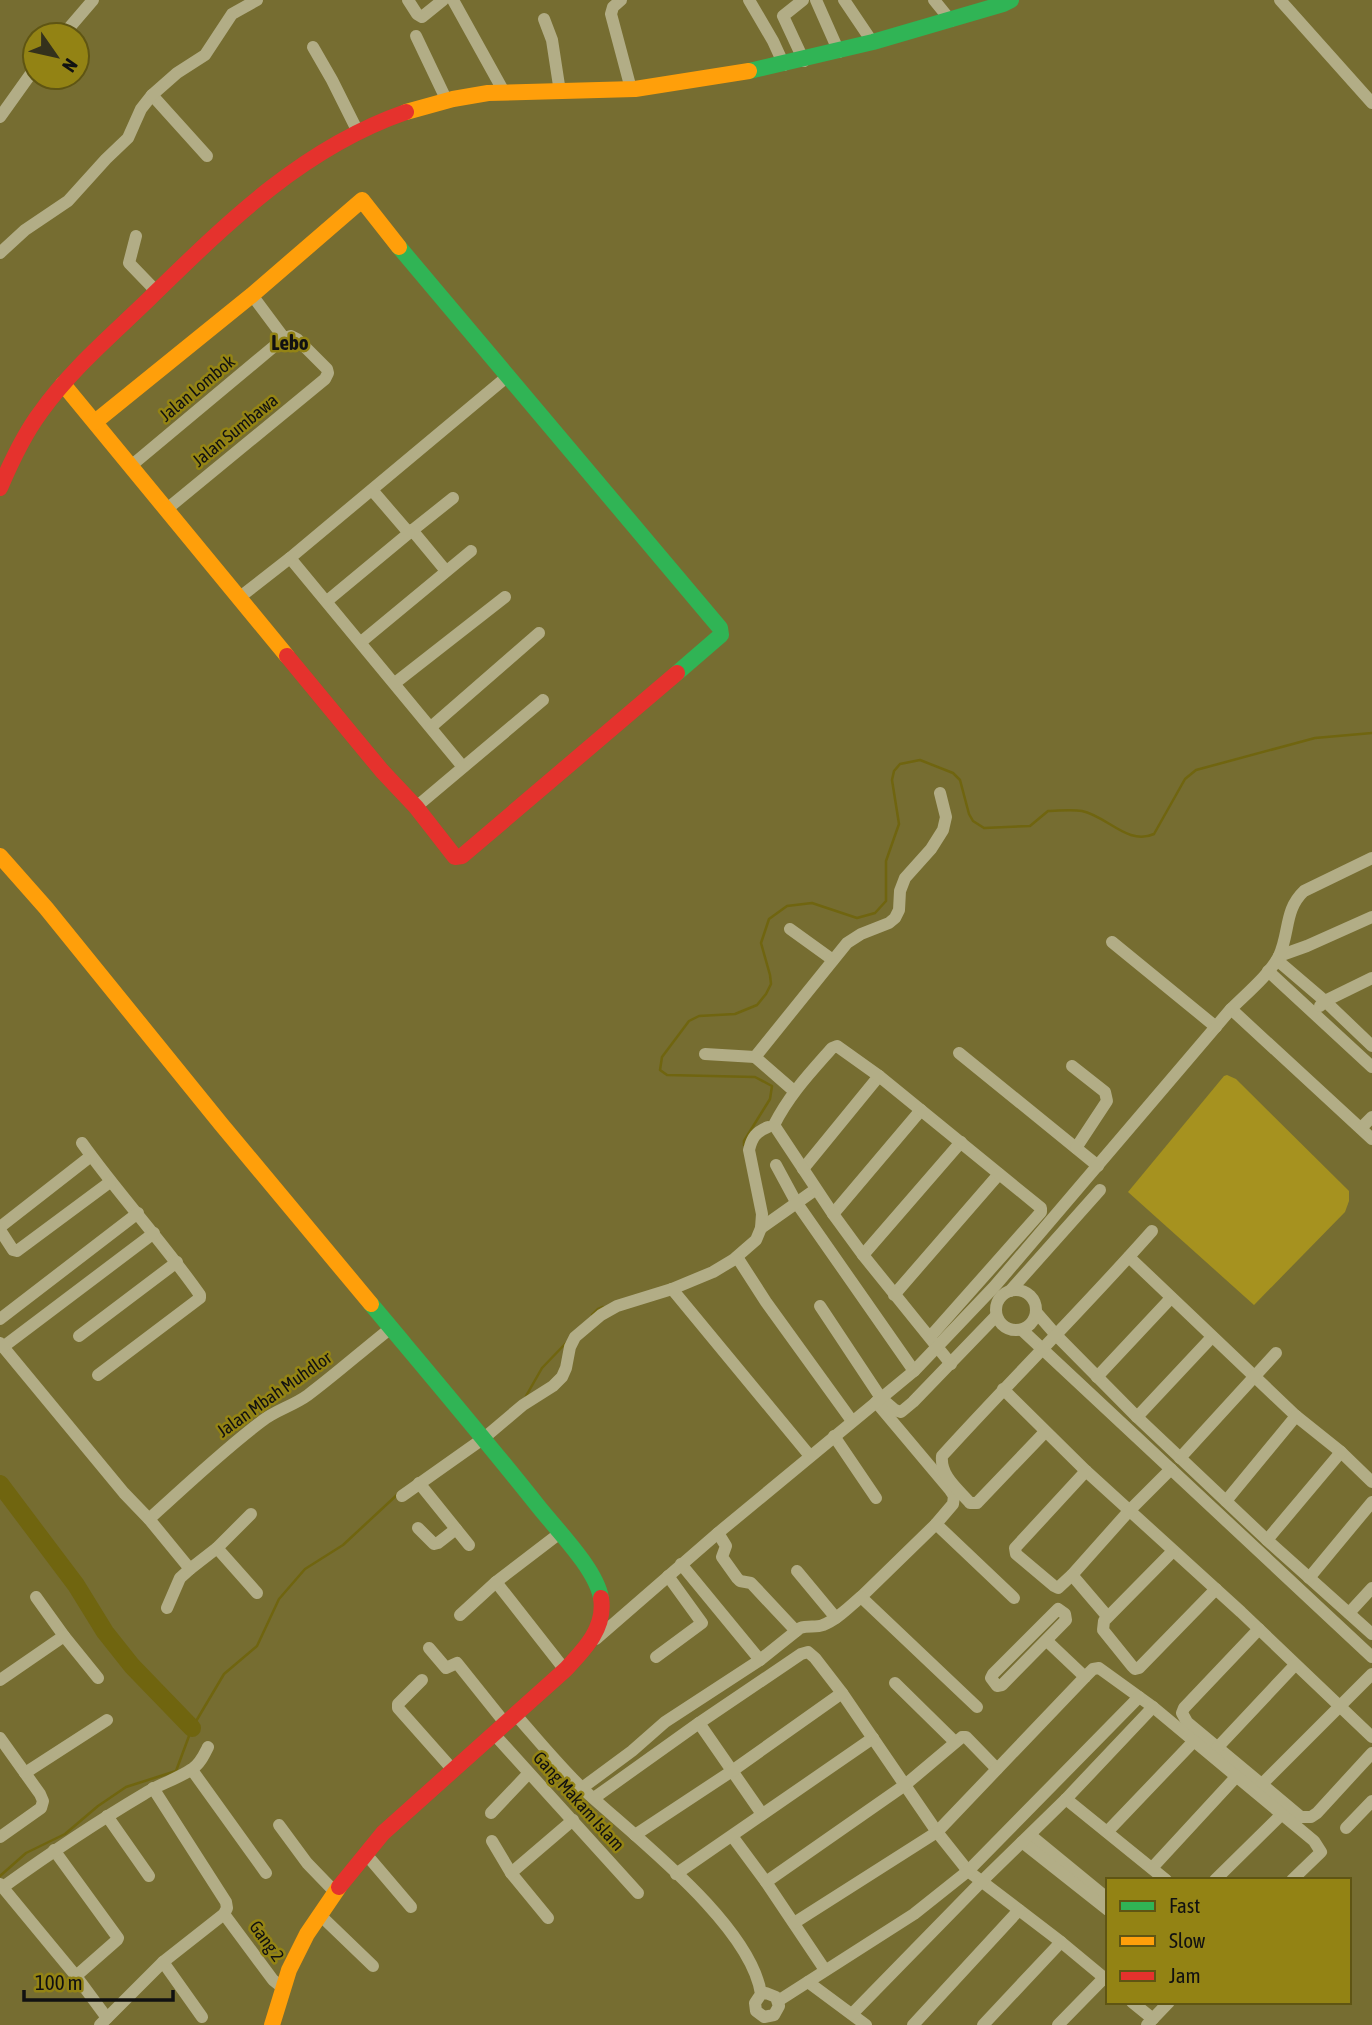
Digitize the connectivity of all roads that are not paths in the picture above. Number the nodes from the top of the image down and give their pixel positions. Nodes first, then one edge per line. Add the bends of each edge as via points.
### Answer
1 (93, 0) edge
2 (257, 0) edge
3 (408, 0) edge
4 (443, 0) edge
5 (453, 0) edge
6 (621, 0) edge
7 (749, 0) edge
8 (803, 0) edge
9 (816, 0) edge
10 (844, 0) edge
11 (934, 0) edge
12 (1011, 0) edge
13 (1280, 0) edge
14 (544, 19) dead end
15 (75, 21) edge
16 (951, 21) junction
17 (416, 36) dead end
18 (873, 43) junction
19 (313, 47) dead end
20 (839, 52) junction
21 (804, 61) junction
22 (785, 65) junction
23 (21, 88) edge
24 (631, 89) junction
25 (504, 92) junction
26 (560, 92) junction
27 (152, 95) junction
28 (446, 100) junction
29 (1372, 103) edge
30 (0, 117) edge
31 (358, 132) junction
32 (207, 156) dead end
33 (136, 236) dead end
34 (0, 253) edge
35 (156, 291) junction
36 (252, 295) junction
37 (284, 338) junction
38 (509, 375) junction
39 (63, 384) junction
40 (95, 422) junction
41 (132, 465) junction
42 (4, 466) edge
43 (0, 488) edge
44 (372, 490) junction
45 (453, 498) dead end
46 (167, 509) junction
47 (411, 532) junction
48 (471, 551) dead end
49 (290, 558) junction
50 (446, 571) junction
51 (240, 597) junction
52 (505, 597) dead end
53 (327, 601) junction
54 (538, 633) dead end
55 (361, 642) junction
56 (395, 683) junction
57 (544, 700) dead end
58 (431, 727) junction
59 (463, 767) junction
60 (940, 793) dead end
61 (416, 807) junction
62 (0, 856) edge
63 (1372, 858) edge
64 (1372, 917) edge
65 (790, 929) dead end
66 (1112, 942) dead end
67 (833, 960) junction
68 (1275, 962) junction
69 (1372, 978) edge
70 (1325, 1001) junction
71 (1231, 1009) junction
72 (1314, 1013) junction
73 (1216, 1027) junction
74 (1371, 1043) edge
75 (705, 1054) dead end
76 (959, 1054) dead end
77 (755, 1057) junction
78 (1072, 1066) dead end
79 (1372, 1068) edge
80 (879, 1076) junction
81 (794, 1091) junction
82 (922, 1110) junction
83 (1372, 1116) edge
84 (768, 1128) dead end
85 (1361, 1128) junction
86 (1372, 1139) edge
87 (961, 1142) junction
88 (82, 1143) dead end
89 (1076, 1148) junction
90 (91, 1156) junction
91 (776, 1165) dead end
92 (1098, 1166) junction
93 (803, 1169) junction
94 (999, 1174) junction
95 (110, 1182) junction
96 (1100, 1190) dead end
97 (1077, 1191) junction
98 (812, 1192) dead end
99 (796, 1202) junction
100 (1090, 1202) junction
101 (138, 1213) junction
102 (833, 1214) junction
103 (761, 1227) junction
104 (0, 1229) edge
105 (1152, 1231) dead end
106 (154, 1233) junction
107 (863, 1255) junction
108 (1129, 1256) junction
109 (737, 1257) junction
110 (177, 1262) junction
111 (672, 1289) junction
112 (1002, 1291) junction
113 (894, 1295) junction
114 (1171, 1298) junction
115 (820, 1306) dead end
116 (1036, 1312) junction
117 (996, 1316) junction
118 (0, 1319) edge
119 (391, 1328) junction
120 (1022, 1330) junction
121 (1056, 1335) junction
122 (79, 1336) dead end
123 (1212, 1337) junction
124 (934, 1342) junction
125 (2, 1345) edge
126 (1043, 1349) junction
127 (1276, 1353) dead end
128 (951, 1364) junction
129 (914, 1371) junction
130 (98, 1375) dead end
131 (1254, 1376) junction
132 (1097, 1377) junction
133 (1003, 1389) junction
134 (878, 1400) junction
135 (1296, 1416) junction
136 (1137, 1417) junction
137 (852, 1421) junction
138 (1045, 1432) junction
139 (479, 1433) junction
140 (834, 1436) junction
141 (1341, 1452) junction
142 (810, 1456) junction
143 (1180, 1458) junction
144 (1171, 1469) junction
145 (1087, 1471) junction
146 (1203, 1479) junction
147 (1372, 1482) edge
148 (419, 1483) junction
149 (1193, 1490) junction
150 (402, 1496) dead end
151 (876, 1498) dead end
152 (1226, 1501) junction
153 (1372, 1502) edge
154 (1129, 1511) junction
155 (251, 1514) dead end
156 (149, 1519) junction
157 (936, 1524) junction
158 (418, 1528) dead end
159 (456, 1529) junction
160 (560, 1532) junction
161 (718, 1533) junction
162 (1267, 1539) junction
163 (469, 1545) dead end
164 (217, 1548) junction
165 (1173, 1551) junction
166 (681, 1564) junction
167 (190, 1569) junction
168 (797, 1571) dead end
169 (1072, 1575) junction
170 (668, 1576) junction
171 (1309, 1578) junction
172 (496, 1582) junction
173 (1372, 1588) edge
174 (1216, 1589) junction
175 (257, 1593) dead end
176 (36, 1597) dead end
177 (861, 1597) junction
178 (1014, 1598) dead end
179 (167, 1608) dead end
180 (1349, 1613) junction
181 (460, 1615) dead end
182 (1107, 1616) junction
183 (836, 1618) junction
184 (1259, 1629) junction
185 (796, 1631) junction
186 (1370, 1632) edge
187 (64, 1636) junction
188 (1047, 1640) junction
189 (1357, 1643) junction
190 (587, 1647) junction
191 (429, 1648) dead end
192 (656, 1657) dead end
193 (1372, 1657) edge
194 (760, 1660) junction
195 (1295, 1665) junction
196 (565, 1670) junction
197 (1372, 1674) edge
198 (1084, 1677) junction
199 (98, 1678) dead end
200 (0, 1680) edge
201 (422, 1680) dead end
202 (895, 1683) dead end
203 (842, 1693) junction
204 (1139, 1697) junction
205 (1340, 1706) junction
206 (977, 1707) dead end
207 (1153, 1707) junction
208 (107, 1720) dead end
209 (504, 1723) junction
210 (699, 1723) junction
211 (1372, 1737) edge
212 (0, 1738) edge
213 (873, 1738) junction
214 (1194, 1741) junction
215 (955, 1742) junction
216 (208, 1747) dead end
217 (1217, 1748) junction
218 (1372, 1753) edge
219 (997, 1769) junction
220 (192, 1770) junction
221 (453, 1770) junction
222 (732, 1771) junction
223 (25, 1773) junction
224 (529, 1773) junction
225 (1237, 1777) junction
226 (1261, 1785) junction
227 (905, 1786) junction
228 (153, 1788) junction
229 (582, 1788) junction
230 (594, 1798) junction
231 (1066, 1798) junction
232 (1372, 1801) edge
233 (491, 1812) dead end
234 (762, 1814) junction
235 (1282, 1814) junction
236 (107, 1816) junction
237 (573, 1820) junction
238 (279, 1825) dead end
239 (1346, 1828) dead end
240 (937, 1832) junction
241 (1107, 1832) junction
242 (635, 1835) junction
243 (732, 1836) junction
244 (0, 1837) edge
245 (1026, 1839) junction
246 (492, 1841) dead end
247 (54, 1850) junction
248 (365, 1853) junction
249 (1152, 1868) junction
250 (968, 1871) junction
251 (266, 1873) dead end
252 (511, 1873) junction
253 (676, 1874) junction
254 (149, 1876) dead end
255 (1164, 1878) edge
256 (1217, 1878) edge
257 (1294, 1878) edge
258 (766, 1882) junction
259 (981, 1882) junction
260 (1, 1885) edge
261 (335, 1892) junction
262 (638, 1893) dead end
263 (1106, 1905) edge
264 (411, 1907) dead end
265 (1019, 1910) junction
266 (224, 1914) junction
267 (320, 1915) junction
268 (548, 1918) dead end
269 (794, 1923) junction
270 (1061, 1942) junction
271 (163, 1962) junction
272 (373, 1966) dead end
273 (825, 1970) junction
274 (76, 1976) junction
275 (1106, 1980) edge
276 (808, 1982) junction
277 (283, 1988) junction
278 (761, 1994) junction
279 (778, 2001) junction
280 (1134, 2004) edge
281 (1167, 2004) edge
282 (852, 2014) junction
283 (202, 2017) dead end
284 (763, 2021) edge
285 (103, 2022) edge
286 (1150, 2022) edge
287 (272, 2025) edge
288 (866, 2025) edge
289 (913, 2025) edge
290 (983, 2025) edge
291 (1058, 2025) edge

1 - 15 street
2 - 27 street via 232,15 205,54
3 - 4 street via 422,17
5 - 25 street
6 - 24 street via 611,14
7 - 22 street
8 - 21 street via 783,16
9 - 20 street
10 - 18 street
11 - 16 street
12 - 16 main road
13 - 29 street
14 - 26 street
16 - 18 main road
17 - 28 street
18 - 20 main road
19 - 31 street
20 - 21 main road
21 - 22 main road
22 - 24 main road
23 - 30 street
24 - 26 main road
25 - 26 main road
25 - 28 main road
27 - 32 street
27 - 34 street via 128,138 81,188
28 - 31 main road
31 - 35 main road via 255,198
33 - 35 street via 130,262
35 - 39 main road
36 - 37 street
36 - 38 main road via 362,200
36 - 40 main road
37 - 41 street, Jalan Lombok
37 - 46 street, Jalan Sumbawa via 291,337 305,347 327,369 325,379
38 - 44 street
38 - 61 main road via 720,628 721,635 462,856 450,853
39 - 40 main road
39 - 42 main road
40 - 41 main road
41 - 46 main road
42 - 43 main road
44 - 47 street
44 - 49 street
45 - 47 street
46 - 51 main road
47 - 50 street
47 - 53 street
48 - 50 street
49 - 51 street
49 - 53 street
50 - 55 street
51 - 61 main road
52 - 56 street
53 - 55 street
54 - 58 street
55 - 56 street
56 - 58 street
57 - 59 street
58 - 59 street
59 - 61 street
60 - 67 street via 946,817 943,830 905,878 895,918 847,943
62 - 119 main road
63 - 68 street via 1304,891 1288,916 1287,934
64 - 68 street
65 - 67 street
66 - 73 street
67 - 77 street
68 - 70 street
68 - 71 street
68 - 72 street
69 - 70 street
70 - 72 street
70 - 74 street
71 - 73 street
71 - 85 street
72 - 79 street
73 - 92 street
75 - 77 street
76 - 89 street
77 - 81 street
78 - 89 street via 1105,1092 1107,1101
80 - 81 street via 837,1046
80 - 82 street
80 - 93 street
81 - 93 street via 774,1125
82 - 87 street
82 - 102 street
83 - 85 street
84 - 103 street via 756,1134 749,1150
85 - 86 street
87 - 94 street
87 - 107 street
88 - 90 street
89 - 92 street
90 - 95 street
90 - 104 street
91 - 99 street
92 - 97 street
93 - 102 street
94 - 113 street
94 - 124 street via 1041,1212
95 - 101 street
95 - 104 street via 17,1251
96 - 100 street
97 - 100 street
97 - 112 street
98 - 99 street
99 - 103 street
99 - 129 street
100 - 112 street
101 - 106 street
101 - 118 street
102 - 107 street
103 - 109 street via 756,1240
105 - 108 street
106 - 110 street
106 - 125 street
107 - 113 street
108 - 114 street
108 - 121 street
109 - 111 street
109 - 137 street
110 - 122 street
110 - 130 street via 200,1298
111 - 139 street via 601,1315 575,1337 562,1377 553,1386
111 - 142 street
112 - 116 street via 1018,1290 1031,1297
112 - 117 street
112 - 124 street
113 - 124 street
114 - 123 street
114 - 132 street
115 - 134 street
116 - 120 street
116 - 121 street
117 - 120 street via 1006,1328
117 - 128 street
119 - 139 main road
119 - 156 street, Jalan Mbah Muhdlor via 308,1396 265,1419
120 - 126 street
121 - 126 street
121 - 132 street
123 - 131 street
123 - 136 street
124 - 128 street
124 - 129 street
125 - 156 street
126 - 133 street
126 - 144 street
127 - 131 street
128 - 134 street via 901,1412
129 - 134 street
131 - 135 street
131 - 143 street
132 - 136 street
133 - 138 street
133 - 138 street via 942,1456 944,1473 970,1503 977,1503
134 - 137 street
134 - 157 street via 954,1496
135 - 141 street
135 - 152 street
136 - 143 street
137 - 140 street
138 - 145 street
139 - 148 street
139 - 160 main road
140 - 142 street
140 - 151 street
141 - 147 street
141 - 162 street
142 - 161 street
143 - 146 street
144 - 149 street
144 - 154 street
145 - 154 street
145 - 169 street via 1015,1548 1016,1554 1058,1588
146 - 149 street
146 - 152 street
148 - 150 street
148 - 159 street
149 - 189 street
152 - 162 street
153 - 171 street
154 - 165 street
154 - 169 street
155 - 164 street
156 - 167 street
157 - 177 street
157 - 178 street
158 - 159 street via 434,1544
159 - 163 street
160 - 172 street
160 - 190 main road via 599,1586 601,1621
161 - 166 street
161 - 185 street via 726,1546 722,1557 737,1578 751,1583
162 - 171 street
164 - 167 street
164 - 175 street
165 - 174 street
165 - 182 street
166 - 170 street
166 - 194 street
167 - 179 street via 174,1588
168 - 183 street
169 - 182 street
170 - 190 street
170 - 192 street via 702,1623
171 - 180 street
172 - 181 street
172 - 196 street
173 - 180 street
174 - 182 street via 1135,1669 1103,1630
174 - 184 street
176 - 187 street
177 - 183 street
177 - 206 street
180 - 186 street
183 - 185 street via 821,1627 807,1625
184 - 195 street
184 - 217 street via 1182,1713
185 - 194 street
186 - 189 street
187 - 199 street
187 - 200 street
188 - 188 street via 1002,1685 997,1686 993,1674 1055,1610 1061,1611 1066,1620
188 - 198 street
189 - 193 street
190 - 196 main road
191 - 209 street via 446,1668 457,1663
194 - 229 street via 665,1722
195 - 205 street
195 - 217 street
196 - 209 main road
197 - 205 street
198 - 204 street via 1099,1668
198 - 219 street
201 - 221 street via 398,1708
202 - 215 street
203 - 210 street via 808,1652
203 - 213 street
203 - 222 street
204 - 207 street
204 - 250 street
205 - 211 street
205 - 226 street
207 - 214 street
207 - 231 street
208 - 223 street
209 - 221 main road
209 - 224 street, Gang Makam Islam
209 - 229 street
210 - 222 street
210 - 230 street
212 - 223 street
213 - 227 street
213 - 234 street
214 - 225 street
214 - 241 street
215 - 219 street via 966,1737
215 - 227 street
216 - 220 street
217 - 226 street
218 - 226 street via 1311,1817 1301,1816
219 - 240 street
220 - 228 street
220 - 251 street
221 - 248 main road
222 - 234 street
222 - 242 street
223 - 244 street via 40,1794 41,1808
224 - 233 street
224 - 237 street, Gang Makam Islam
225 - 235 street
225 - 249 street
227 - 240 street
227 - 258 street
228 - 236 street
228 - 266 street, Gang 2 via 226,1902
229 - 230 street
230 - 242 street
231 - 241 street
231 - 245 street
232 - 239 street
234 - 243 street
235 - 256 street
235 - 257 street via 1321,1852
236 - 247 street
236 - 254 street
237 - 252 street
237 - 262 street, Gang Makam Islam
238 - 261 street
240 - 250 street
240 - 269 street
241 - 249 street
242 - 253 street
243 - 253 street
243 - 258 street
245 - 259 street
245 - 263 street
246 - 252 street
247 - 260 street
247 - 274 street via 118,1938
248 - 261 main road
248 - 264 street
249 - 255 street
250 - 259 street
250 - 273 street via 914,1914
252 - 268 street
253 - 278 street via 741,1946 759,1980
258 - 269 street
259 - 265 street
259 - 282 street
260 - 274 street
261 - 267 main road
265 - 270 street
265 - 289 street
266 - 271 street
266 - 277 street, Gang 2
267 - 272 street
267 - 277 main road
269 - 273 street
270 - 275 street
270 - 290 street
271 - 283 street
271 - 285 street
273 - 276 street
274 - 285 street
275 - 291 street
276 - 279 street
276 - 282 street
277 - 287 main road
278 - 279 street via 771,1994
278 - 284 street via 755,2003
279 - 284 street via 774,2015
280 - 286 street
281 - 286 street
282 - 288 street

